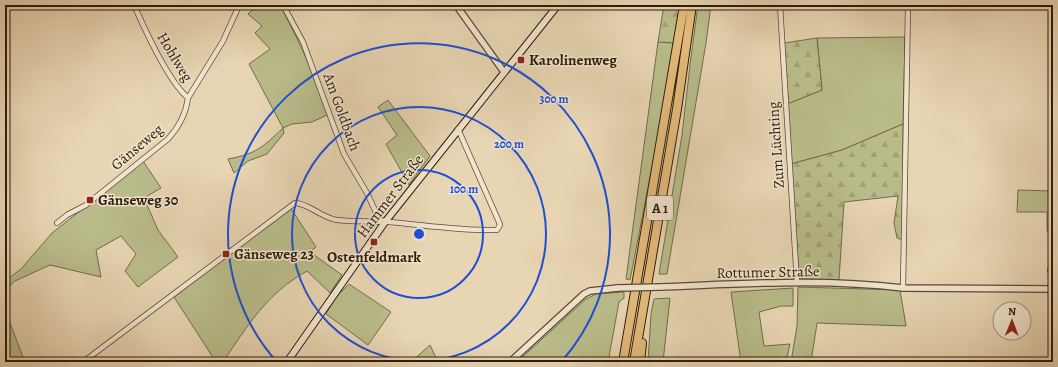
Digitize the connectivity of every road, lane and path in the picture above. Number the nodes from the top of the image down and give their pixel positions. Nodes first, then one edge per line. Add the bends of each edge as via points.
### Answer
1 (134, 5) edge
2 (241, 5) edge
3 (283, 5) edge
4 (456, 5) edge
5 (558, 5) edge
6 (684, 5) edge
7 (692, 5) edge
8 (780, 5) edge
9 (908, 5) edge
10 (504, 72) junction
11 (188, 98) junction
12 (458, 129) junction
13 (385, 222) junction
14 (57, 223) dead end
15 (797, 283) junction
16 (903, 288) junction
17 (1053, 289) edge
18 (644, 308) junction
19 (289, 361) edge
20 (82, 362) edge
21 (510, 362) edge
22 (623, 362) edge
23 (634, 362) edge
24 (640, 362) edge

1 - 11 street, Hohlweg via 153,46
2 - 11 street, Gänseweg via 223,41
3 - 13 street, Am Goldbach via 303,42 344,154 379,219
4 - 10 street
5 - 10 main road, Hammer Straße
6 - 22 highway, A 1
7 - 18 highway, A 1
8 - 15 street, Zum Lüchting
9 - 16 street
10 - 12 main road, Hammer Straße
11 - 14 street, Gänseweg via 182,118 168,139 86,205
12 - 13 main road, Hammer Straße
12 - 13 street via 499,222 499,228 470,230
13 - 19 main road, Hammer Straße
13 - 20 street via 336,220 297,203 292,204
15 - 16 street, Rottumer Straße via 884,285
15 - 21 street, Rottumer Straße, bridge via 590,291
16 - 17 street, Rottumer Straße
18 - 23 highway, A 1
18 - 24 highway

